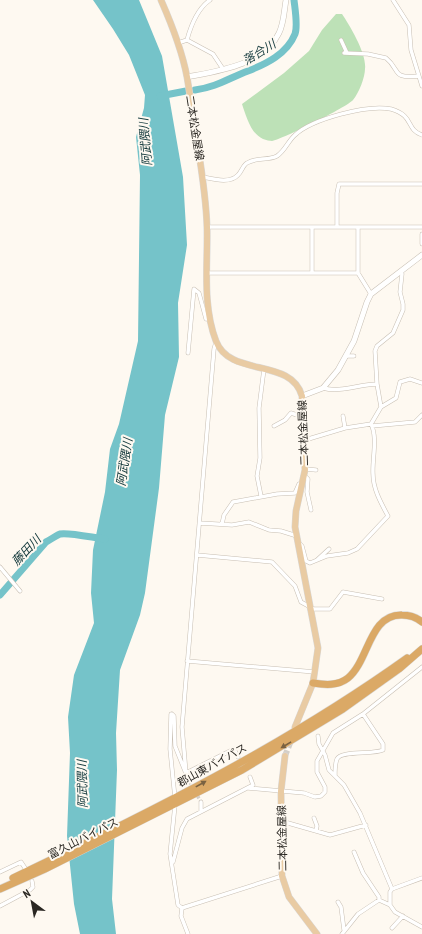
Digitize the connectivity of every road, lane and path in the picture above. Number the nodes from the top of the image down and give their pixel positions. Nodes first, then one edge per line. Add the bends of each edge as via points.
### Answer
1 (161, 0) edge
2 (210, 0) edge
3 (286, 0) edge
4 (393, 0) edge
5 (187, 40) junction
6 (341, 40) dead end
7 (178, 44) junction
8 (223, 69) junction
9 (418, 76) junction
10 (187, 77) junction
11 (422, 86) edge
12 (422, 135) edge
13 (203, 177) junction
14 (422, 184) edge
15 (337, 226) junction
16 (207, 227) junction
17 (312, 227) junction
18 (358, 227) junction
19 (422, 227) edge
20 (422, 234) edge
21 (422, 244) edge
22 (422, 255) edge
23 (400, 271) junction
24 (207, 273) junction
25 (312, 273) junction
26 (358, 273) junction
27 (371, 294) junction
28 (210, 318) junction
29 (216, 342) junction
30 (188, 353) dead end
31 (346, 356) junction
32 (354, 356) dead end
33 (264, 369) junction
34 (422, 383) edge
35 (377, 384) junction
36 (323, 388) junction
37 (302, 396) junction
38 (381, 407) junction
39 (343, 416) dead end
40 (422, 416) edge
41 (303, 417) junction
42 (372, 425) junction
43 (274, 426) dead end
44 (345, 428) junction
45 (305, 440) junction
46 (316, 470) dead end
47 (304, 475) junction
48 (261, 496) junction
49 (311, 510) dead end
50 (200, 523) junction
51 (222, 524) junction
52 (297, 539) junction
53 (329, 549) dead end
54 (197, 555) junction
55 (316, 562) junction
56 (1, 568) edge
57 (19, 590) dead end
58 (382, 599) dead end
59 (310, 608) junction
60 (422, 622) edge
61 (422, 645) edge
62 (422, 649) edge
63 (187, 660) junction
64 (422, 667) edge
65 (315, 672) junction
66 (312, 683) junction
67 (363, 714) junction
68 (296, 727) dead end
69 (318, 736) dead end
70 (323, 750) junction
71 (285, 756) tunnel mouth
72 (238, 757) dead end
73 (186, 773) junction
74 (335, 775) junction
75 (250, 777) dead end
76 (189, 781) tunnel mouth
77 (248, 788) junction
78 (281, 791) junction
79 (175, 802) junction
80 (201, 802) tunnel mouth
81 (201, 811) junction
82 (314, 818) dead end
83 (281, 821) junction
84 (366, 825) junction
85 (316, 831) junction
86 (354, 852) dead end
87 (51, 863) junction
88 (172, 866) junction
89 (25, 868) dead end
90 (0, 872) edge
91 (282, 876) junction
92 (422, 878) edge
93 (32, 881) dead end
94 (0, 885) edge
95 (0, 889) edge
96 (392, 889) junction
97 (379, 900) junction
98 (338, 902) dead end
99 (390, 904) junction
100 (0, 906) edge
101 (182, 908) junction
102 (403, 916) junction
103 (422, 927) edge
104 (392, 928) dead end
105 (343, 932) edge
106 (188, 934) edge
107 (317, 934) edge

1 - 7 main road, 二本松金屋線
2 - 5 street via 200,10
3 - 8 street via 282,28 272,45 256,57
4 - 9 street via 409,25
5 - 7 street
5 - 8 street via 213,54
6 - 9 street via 345,53 386,58 401,75
7 - 10 main road, 二本松金屋線
8 - 10 street
9 - 11 street
10 - 13 main road, 二本松金屋線
12 - 13 street via 414,130 400,112 376,108 354,111 304,128 295,134 278,155 249,162 236,177 222,180
13 - 16 main road, 二本松金屋線
14 - 15 street via 340,184 337,193
15 - 17 street
15 - 18 street
16 - 17 street
16 - 24 main road, 二本松金屋線
17 - 25 street
18 - 19 street
18 - 26 street
20 - 21 street
22 - 23 street
23 - 27 street
23 - 35 street via 400,292 404,307 393,333 376,349
24 - 25 street
24 - 28 main road, 二本松金屋線
25 - 26 street
26 - 27 street
27 - 31 street
28 - 29 main road, 二本松金屋線
28 - 30 street via 206,318 200,293 194,289
29 - 33 main road, 二本松金屋線 via 222,352 231,358
29 - 50 street
31 - 32 street
31 - 36 street
33 - 37 main road, 二本松金屋線 via 290,378 298,386
33 - 48 street via 259,403 260,458 257,476
34 - 38 street via 410,379 400,382 396,398
35 - 36 street via 336,390
35 - 38 street
36 - 37 street
37 - 41 main road, 二本松金屋線
38 - 42 street
39 - 44 street
40 - 42 street via 415,422
41 - 43 street via 291,413
41 - 45 main road, 二本松金屋線
42 - 44 street
42 - 55 street via 373,477 388,516 357,549 328,556
44 - 45 street
45 - 47 main road, 二本松金屋線
46 - 47 street
47 - 48 street via 295,493
47 - 49 street via 308,479 307,492
47 - 52 main road, 二本松金屋線 via 296,511
48 - 51 street via 232,502
50 - 51 street
50 - 54 street
51 - 52 street via 249,522 269,530 281,530
52 - 55 street via 307,562
52 - 59 main road, 二本松金屋線
53 - 55 street
54 - 59 street via 272,562 295,586 301,602
54 - 63 street
56 - 57 street
58 - 59 street via 343,592 330,609
59 - 65 main road, 二本松金屋線 via 318,648
60 - 66 highway via 408,615 387,618 377,628 357,667 348,678 329,685
79 -> 61 highway, 郡山東バイパス via 304,726 385,673
62 -> 79 highway, 郡山東バイパス via 388,677 318,725 242,770
63 - 65 street
63 - 73 street via 182,727
64 - 67 street
65 - 66 main road, 二本松金屋線
66 - 68 main road, 二本松金屋線
67 - 70 street via 335,730
67 - 74 street via 383,744 383,750 374,754 352,753 339,757
69 - 70 street
70 - 74 street via 329,770
70 - 78 street via 316,764 324,785 323,794 315,797 304,793
71 - 78 main road, 二本松金屋線
72 - 73 street via 234,749
73 - 76 street
73 - 79 street via 175,746 174,716 171,714 170,749
74 - 84 street via 344,785
75 - 77 street via 253,785
77 - 78 street
77 - 81 street
78 - 83 main road, 二本松金屋線
79 - 87 highway, 富久山バイパス
79 - 88 street via 170,854
80 - 81 street
81 - 88 street via 186,819
82 - 85 street
83 - 85 street
83 - 91 main road, 二本松金屋線
84 - 85 street via 332,835
84 - 96 street
86 - 97 street
87 - 94 highway
87 - 95 highway, 富久山バイパス
88 - 101 street via 178,905
89 - 90 street via 21,862
91 - 101 street
91 - 107 main road, 二本松金屋線 via 289,897
92 - 96 street
93 - 100 street via 33,887 30,890
96 - 99 street
97 - 99 street
97 - 105 street via 358,914
98 - 105 street via 341,907
99 - 102 street via 395,912
101 - 106 street via 181,916
102 - 103 street
102 - 104 street

